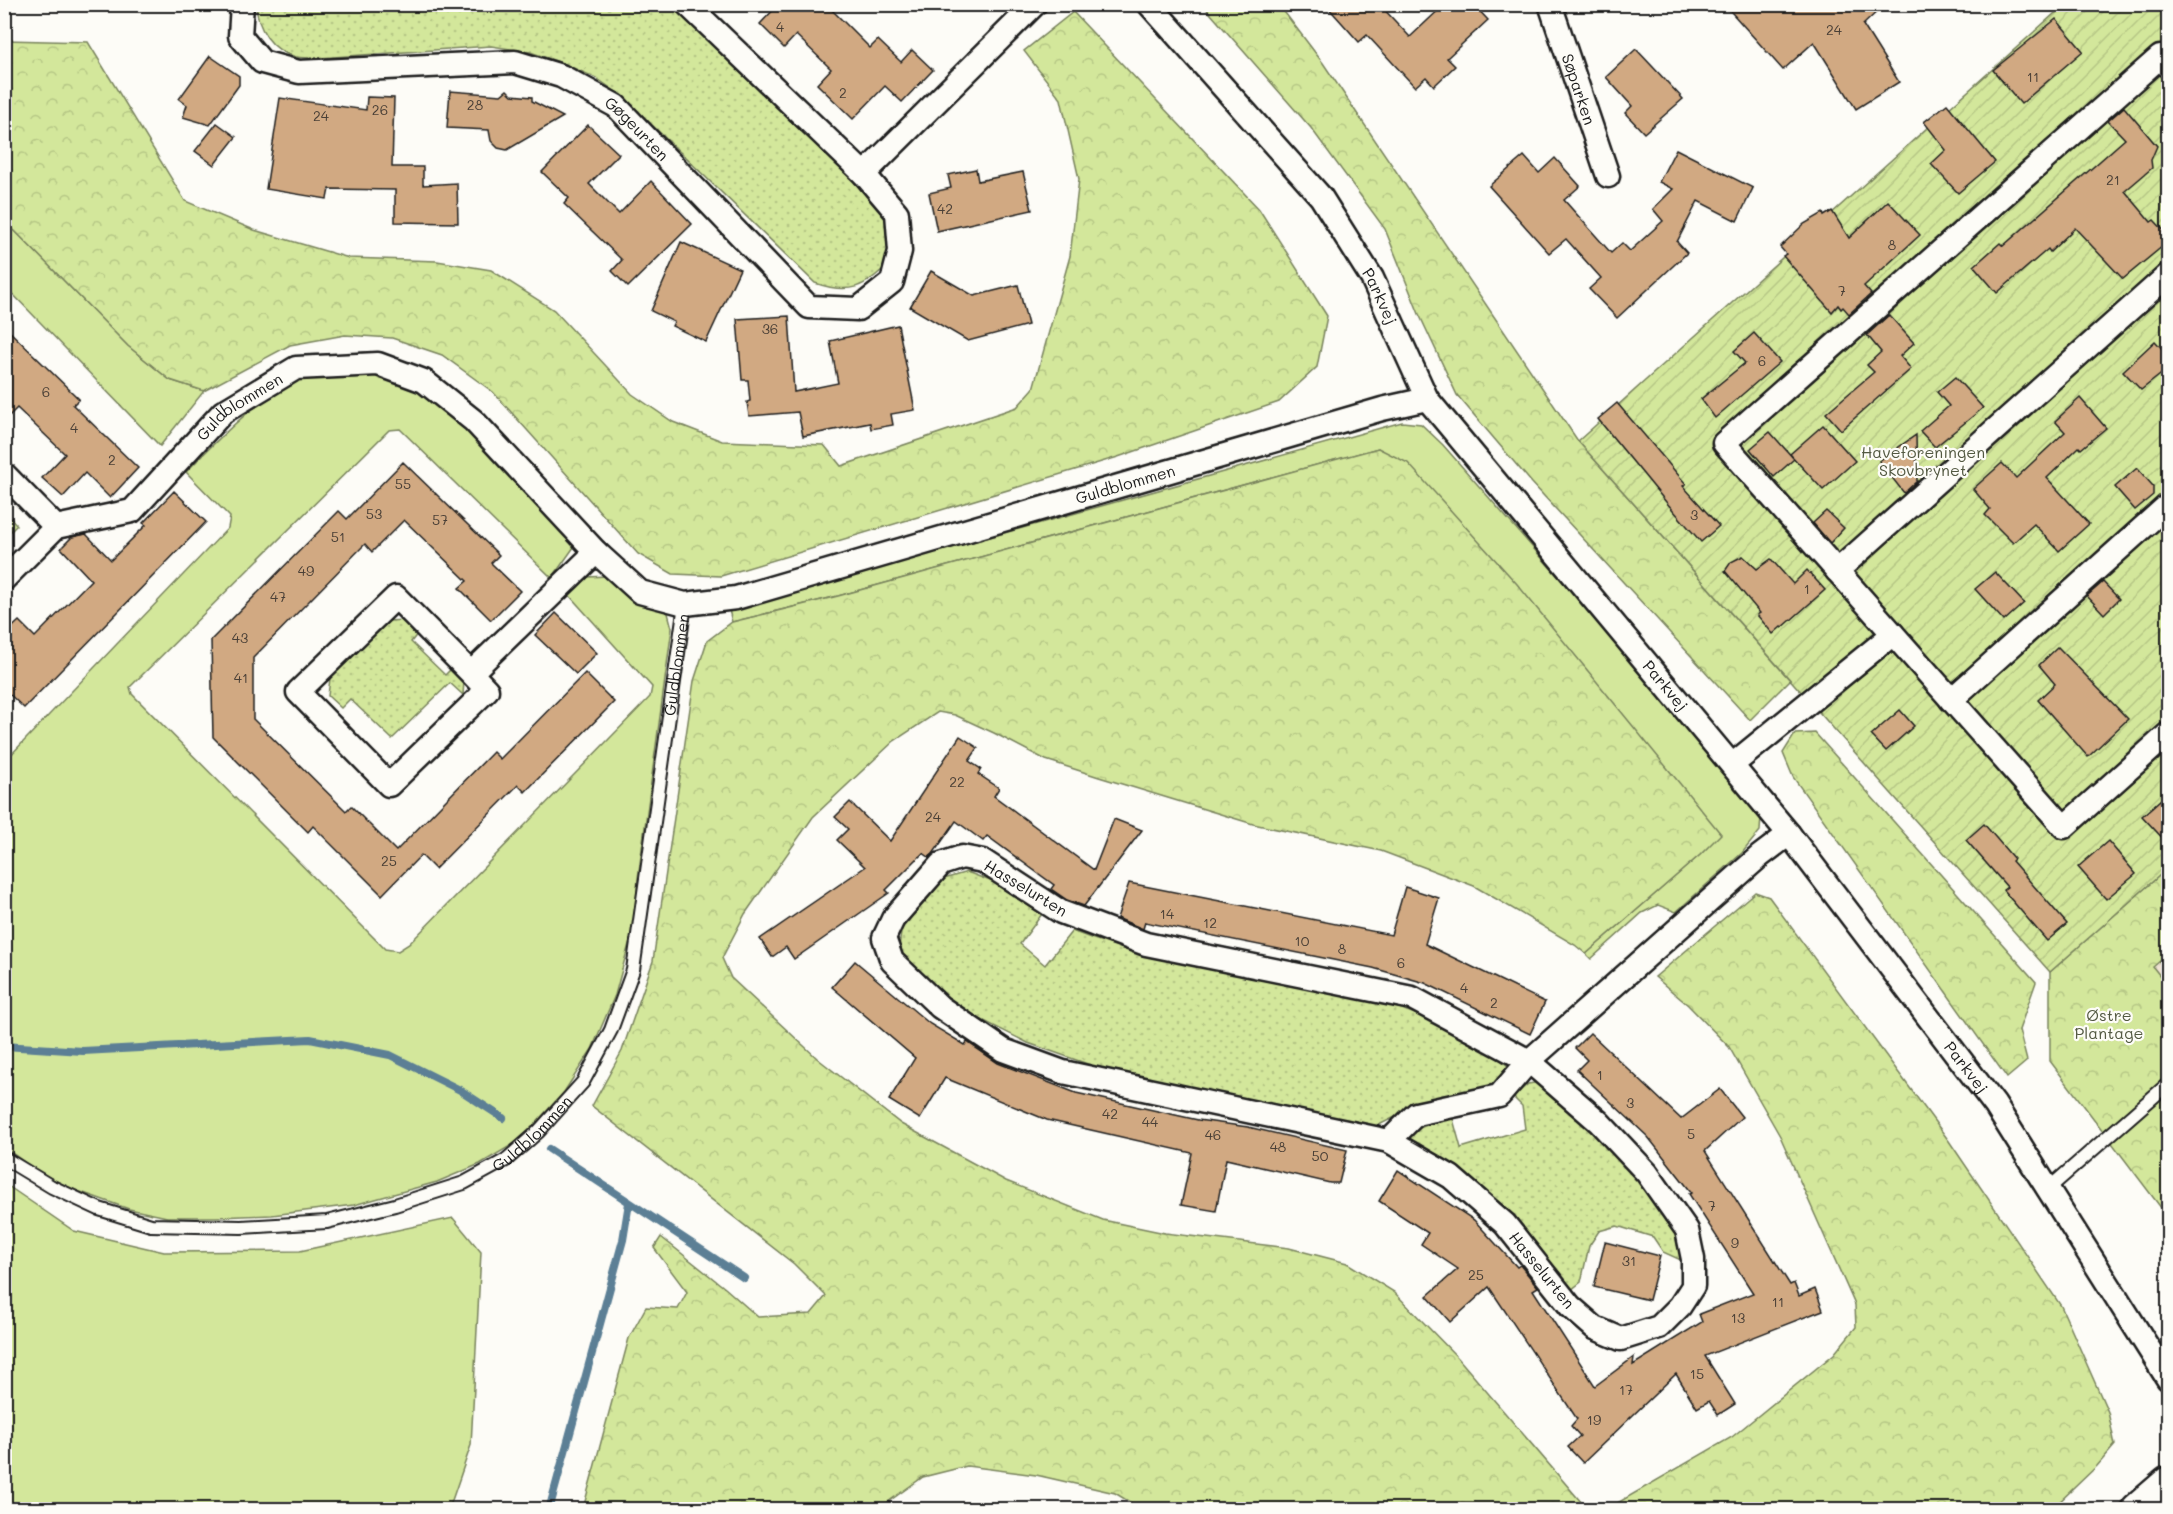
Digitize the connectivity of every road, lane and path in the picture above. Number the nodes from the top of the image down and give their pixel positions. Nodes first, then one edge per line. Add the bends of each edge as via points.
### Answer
1 (242, 4) edge
2 (687, 4) edge
3 (1035, 4) edge
4 (1149, 4) edge
5 (1550, 4) edge
6 (2169, 66) edge
7 (864, 174) junction
8 (1608, 176) dead end
9 (2169, 274) edge
10 (1427, 399) junction
11 (4, 474) edge
12 (2169, 505) edge
13 (57, 527) junction
14 (596, 552) junction
15 (1837, 571) junction
16 (4, 579) edge
17 (685, 604) junction
18 (1893, 634) junction
19 (471, 673) junction
20 (1951, 700) junction
21 (2169, 734) edge
22 (1732, 765) junction
23 (1789, 834) junction
24 (1529, 1061) junction
25 (2169, 1084) edge
26 (1389, 1142) junction
27 (4, 1158) edge
28 (2048, 1189) junction
29 (2169, 1379) edge
30 (2169, 1484) edge
31 (2138, 1509) edge

1 - 7 street, Gøgeurten via 240,36 262,62 299,72 515,62 561,76 616,106 809,307 858,309 892,282 900,251 897,213
2 - 7 street, Gøgeurten
3 - 7 street
4 - 10 street, Parkvej via 1321,197 1372,278
5 - 8 street, Søparken
6 - 15 street via 2160,57 1724,443
9 - 15 street
10 - 17 street, Guldblommen via 736,598
10 - 22 street, Parkvej
11 - 13 street
12 - 20 street
13 - 14 street, Guldblommen via 132,511 223,412 296,368 378,364 424,381 474,421
13 - 16 street
14 - 17 street, Guldblommen via 640,592
14 - 19 street
15 - 18 street
17 - 27 lane, Guldblommen via 633,970 611,1030 583,1082 539,1131 506,1160 464,1183 395,1205 327,1222 240,1227 151,1225 99,1209 52,1188
18 - 20 street
18 - 22 street
19 - 19 street via 487,690 389,785 298,692 396,597
20 - 21 street via 2064,827
22 - 23 street, Parkvej
23 - 24 street
23 - 28 street, Parkvej via 1995,1105
24 - 26 street via 1499,1096 1416,1114
24 - 26 street, Hasselurten via 1599,1122 1647,1173 1688,1230 1693,1286 1659,1327 1621,1338 1594,1328 1570,1306 1505,1224 1451,1177
24 - 26 street, Hasselurten via 1412,998 1135,940 1061,912 983,861 962,857 940,864 892,919 884,938 892,961 940,1007 1003,1050 1063,1072
25 - 28 lane
28 - 29 street, Parkvej
30 - 31 street

